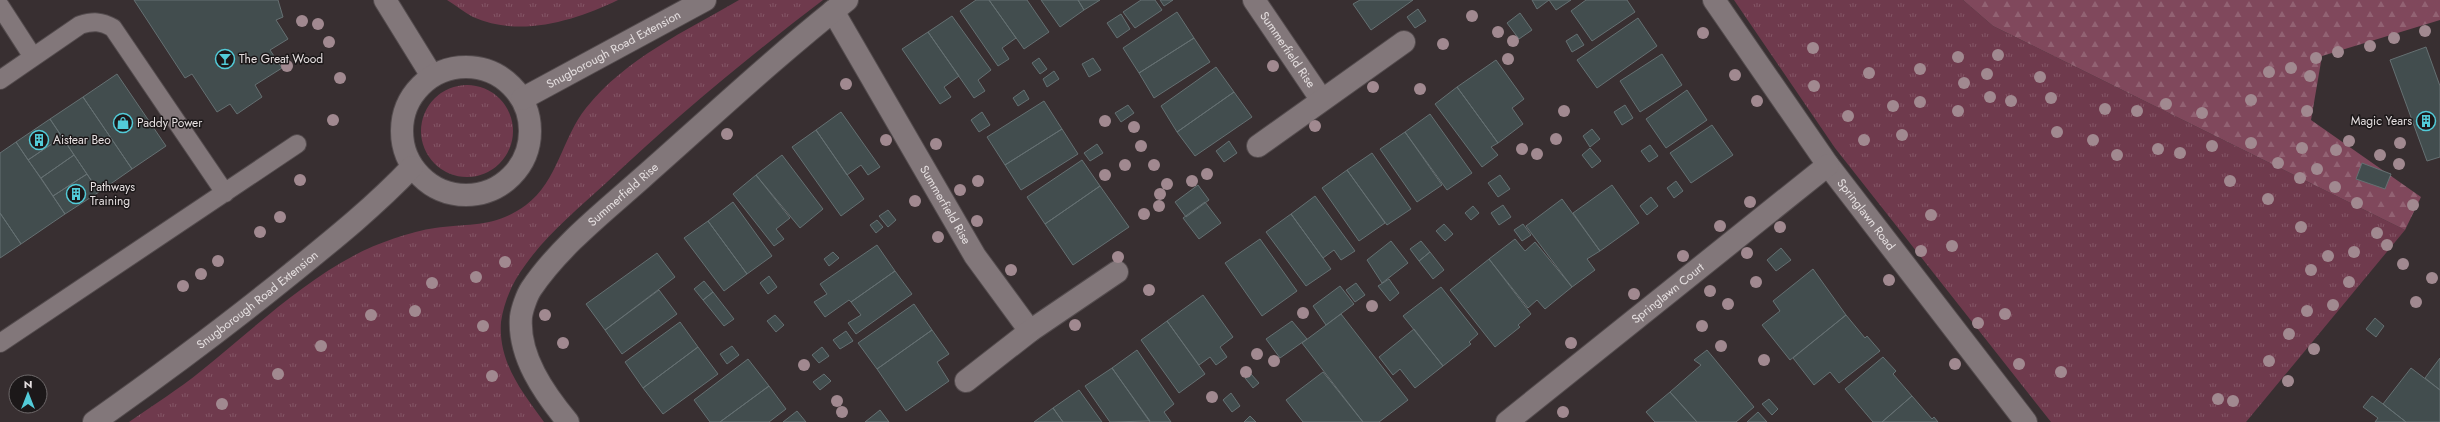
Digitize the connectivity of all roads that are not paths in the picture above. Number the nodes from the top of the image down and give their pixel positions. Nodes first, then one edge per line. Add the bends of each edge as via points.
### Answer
1 (385, 0) edge
2 (705, 0) edge
3 (1254, 0) edge
4 (1714, 0) edge
5 (0, 6) edge
6 (840, 6) edge
7 (1404, 42) dead end
8 (33, 58) junction
9 (432, 76) junction
10 (0, 80) edge
11 (1321, 99) junction
12 (522, 100) junction
13 (297, 144) dead end
14 (1258, 146) dead end
15 (1828, 165) junction
16 (412, 166) junction
17 (225, 193) junction
18 (1117, 272) dead end
19 (1030, 331) junction
20 (0, 343) edge
21 (966, 381) dead end
22 (94, 422) edge
23 (568, 422) edge
24 (1507, 422) edge
25 (2026, 422) edge

1 - 9 street
2 - 12 street, Snugborough Road Extension
3 - 11 street, Summerfield Rise
4 - 15 street, Springlawn Road
5 - 8 lane
6 - 19 street, Summerfield Rise via 975,256
6 - 23 street, Summerfield Rise via 728,100 604,213 554,260 530,290 521,316 523,344 535,375
7 - 11 street, Summerfield Rise
8 - 10 lane
8 - 17 lane via 80,25 92,21 104,22 113,28
9 - 12 street via 451,69 472,67 491,73 509,83
9 - 16 street via 417,90 406,108 401,128 404,148
11 - 14 street, Summerfield Rise
12 - 16 street via 529,120 529,142 522,162 508,179 490,191 468,195 447,193 427,183
13 - 17 lane
15 - 24 street, Springlawn Court
15 - 25 street, Springlawn Road
16 - 22 street, Snugborough Road Extension via 383,198 278,284 175,365
17 - 20 lane
18 - 19 street
19 - 21 street

